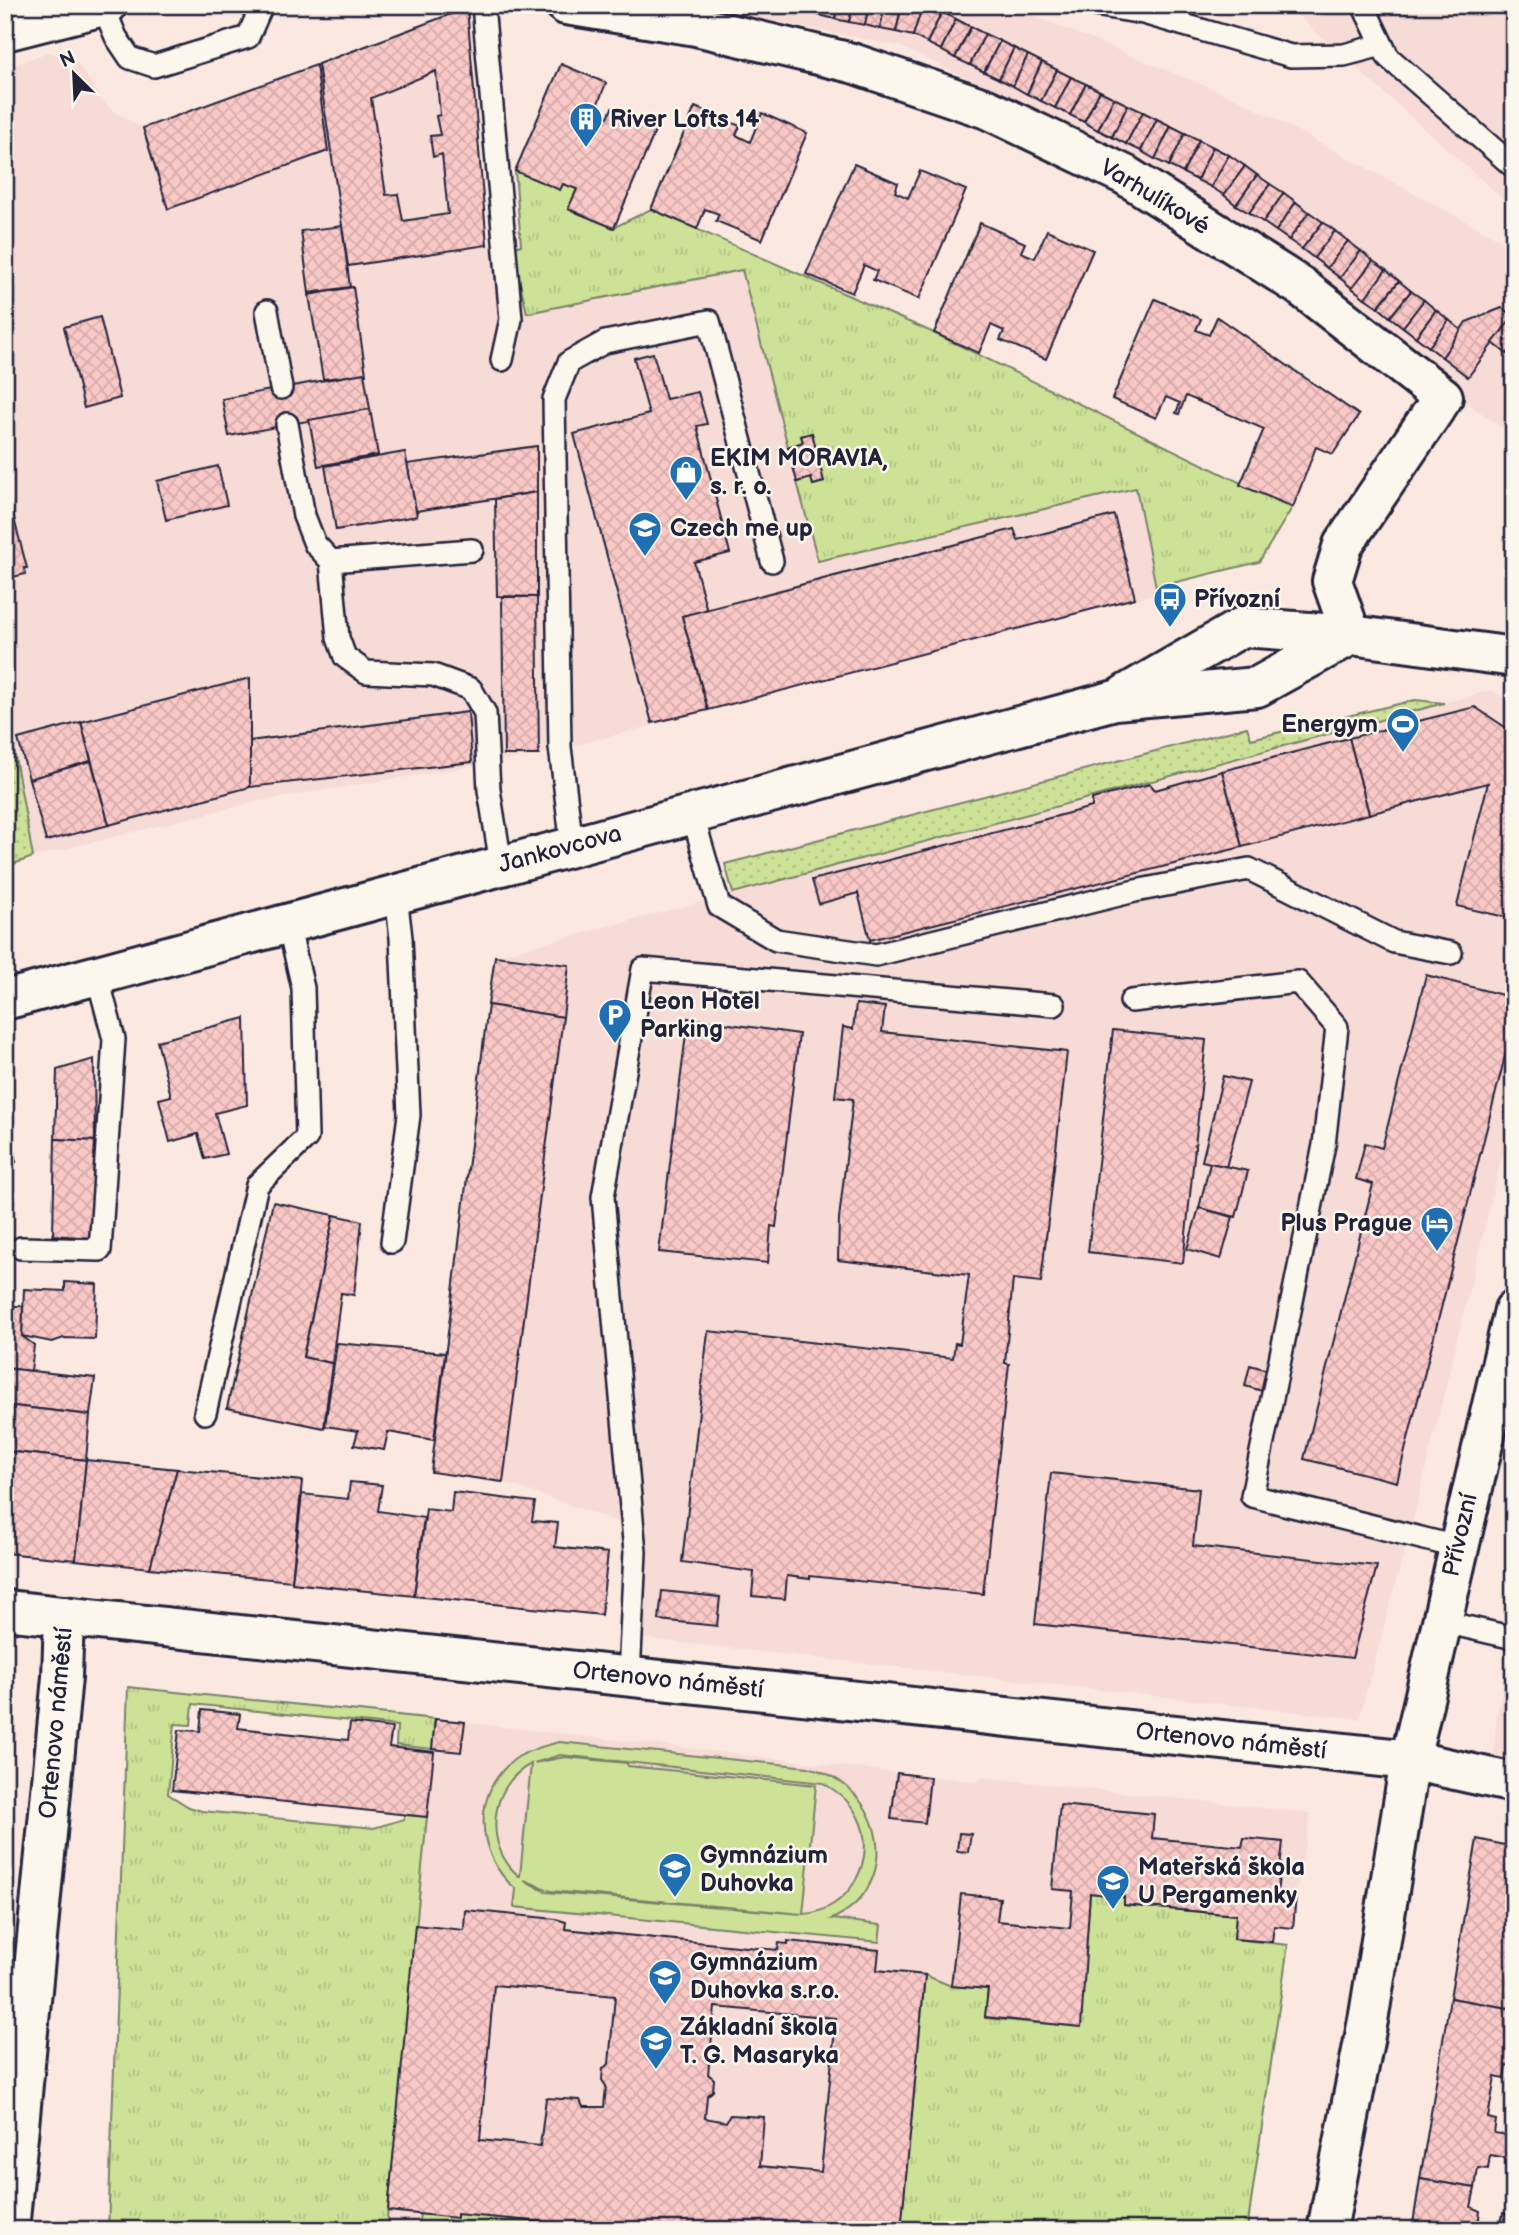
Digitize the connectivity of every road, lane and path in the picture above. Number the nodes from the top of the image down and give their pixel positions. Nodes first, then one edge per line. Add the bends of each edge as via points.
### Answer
1 (262, 5) edge
2 (483, 5) edge
3 (566, 5) edge
4 (1095, 5) edge
5 (1363, 5) edge
6 (105, 6) edge
7 (5, 31) edge
8 (1382, 45) junction
9 (1514, 167) edge
10 (267, 311) dead end
11 (502, 360) dead end
12 (281, 388) dead end
13 (287, 424) dead end
14 (472, 550) dead end
15 (331, 561) junction
16 (772, 561) dead end
17 (1351, 635) junction
18 (1507, 659) edge
19 (1115, 700) junction
20 (692, 813) junction
21 (572, 846) junction
22 (501, 864) junction
23 (396, 895) junction
24 (288, 923) junction
25 (1451, 953) dead end
26 (97, 975) junction
27 (5, 1000) edge
28 (1131, 1001) dead end
29 (1054, 1004) dead end
30 (392, 1242) dead end
31 (20, 1248) dead end
32 (1514, 1310) edge
33 (205, 1413) dead end
34 (1457, 1547) junction
35 (5, 1610) edge
36 (64, 1616) junction
37 (1440, 1620) junction
38 (1514, 1638) edge
39 (629, 1676) junction
40 (1410, 1760) junction
41 (1514, 1783) edge
42 (9, 2230) edge
43 (1327, 2230) edge

1 - 6 lane via 248,37 154,66 130,58 116,37
2 - 11 lane via 511,319
3 - 17 street, Varhulíkové via 696,26 852,64 987,109 1125,176 1300,286 1443,397 1343,545 1332,581
4 - 8 lane via 1143,13 1291,56 1345,55
5 - 8 lane
6 - 7 street
8 - 9 lane via 1388,57
10 - 12 lane
13 - 15 lane via 304,516 315,544
14 - 15 lane
15 - 22 lane via 338,638 345,657 366,672 433,675 471,689 485,713 489,790
16 - 21 lane via 709,321 605,342 569,362 554,399 560,747
17 - 18 street, Jankovcova
17 - 19 street, Jankovcova via 1257,687
17 - 19 street, Jankovcova via 1242,627
19 - 20 street, Jankovcova
20 - 21 street, Jankovcova
20 - 25 lane via 719,905 776,940 876,954 1135,891 1249,869 1394,942
21 - 22 street, Jankovcova
22 - 23 street, Jankovcova
23 - 24 street, Jankovcova
23 - 30 lane via 409,1115
24 - 26 street, Jankovcova
24 - 33 lane via 303,988 307,1137 257,1185
26 - 27 street, Jankovcova
26 - 31 lane via 114,1039 100,1250
28 - 34 lane via 1297,982 1337,1027 1324,1145 1252,1496
29 - 39 lane via 643,969 603,1197 635,1552
32 - 34 street, Přívozní
34 - 37 street, Přívozní
35 - 36 street
36 - 39 street, Ortenovo náměstí
36 - 42 street, Ortenovo náměstí
37 - 38 lane
37 - 40 street, Přívozní
39 - 40 street, Ortenovo náměstí
40 - 41 street, Ortenovo náměstí
40 - 43 street via 1369,2015

